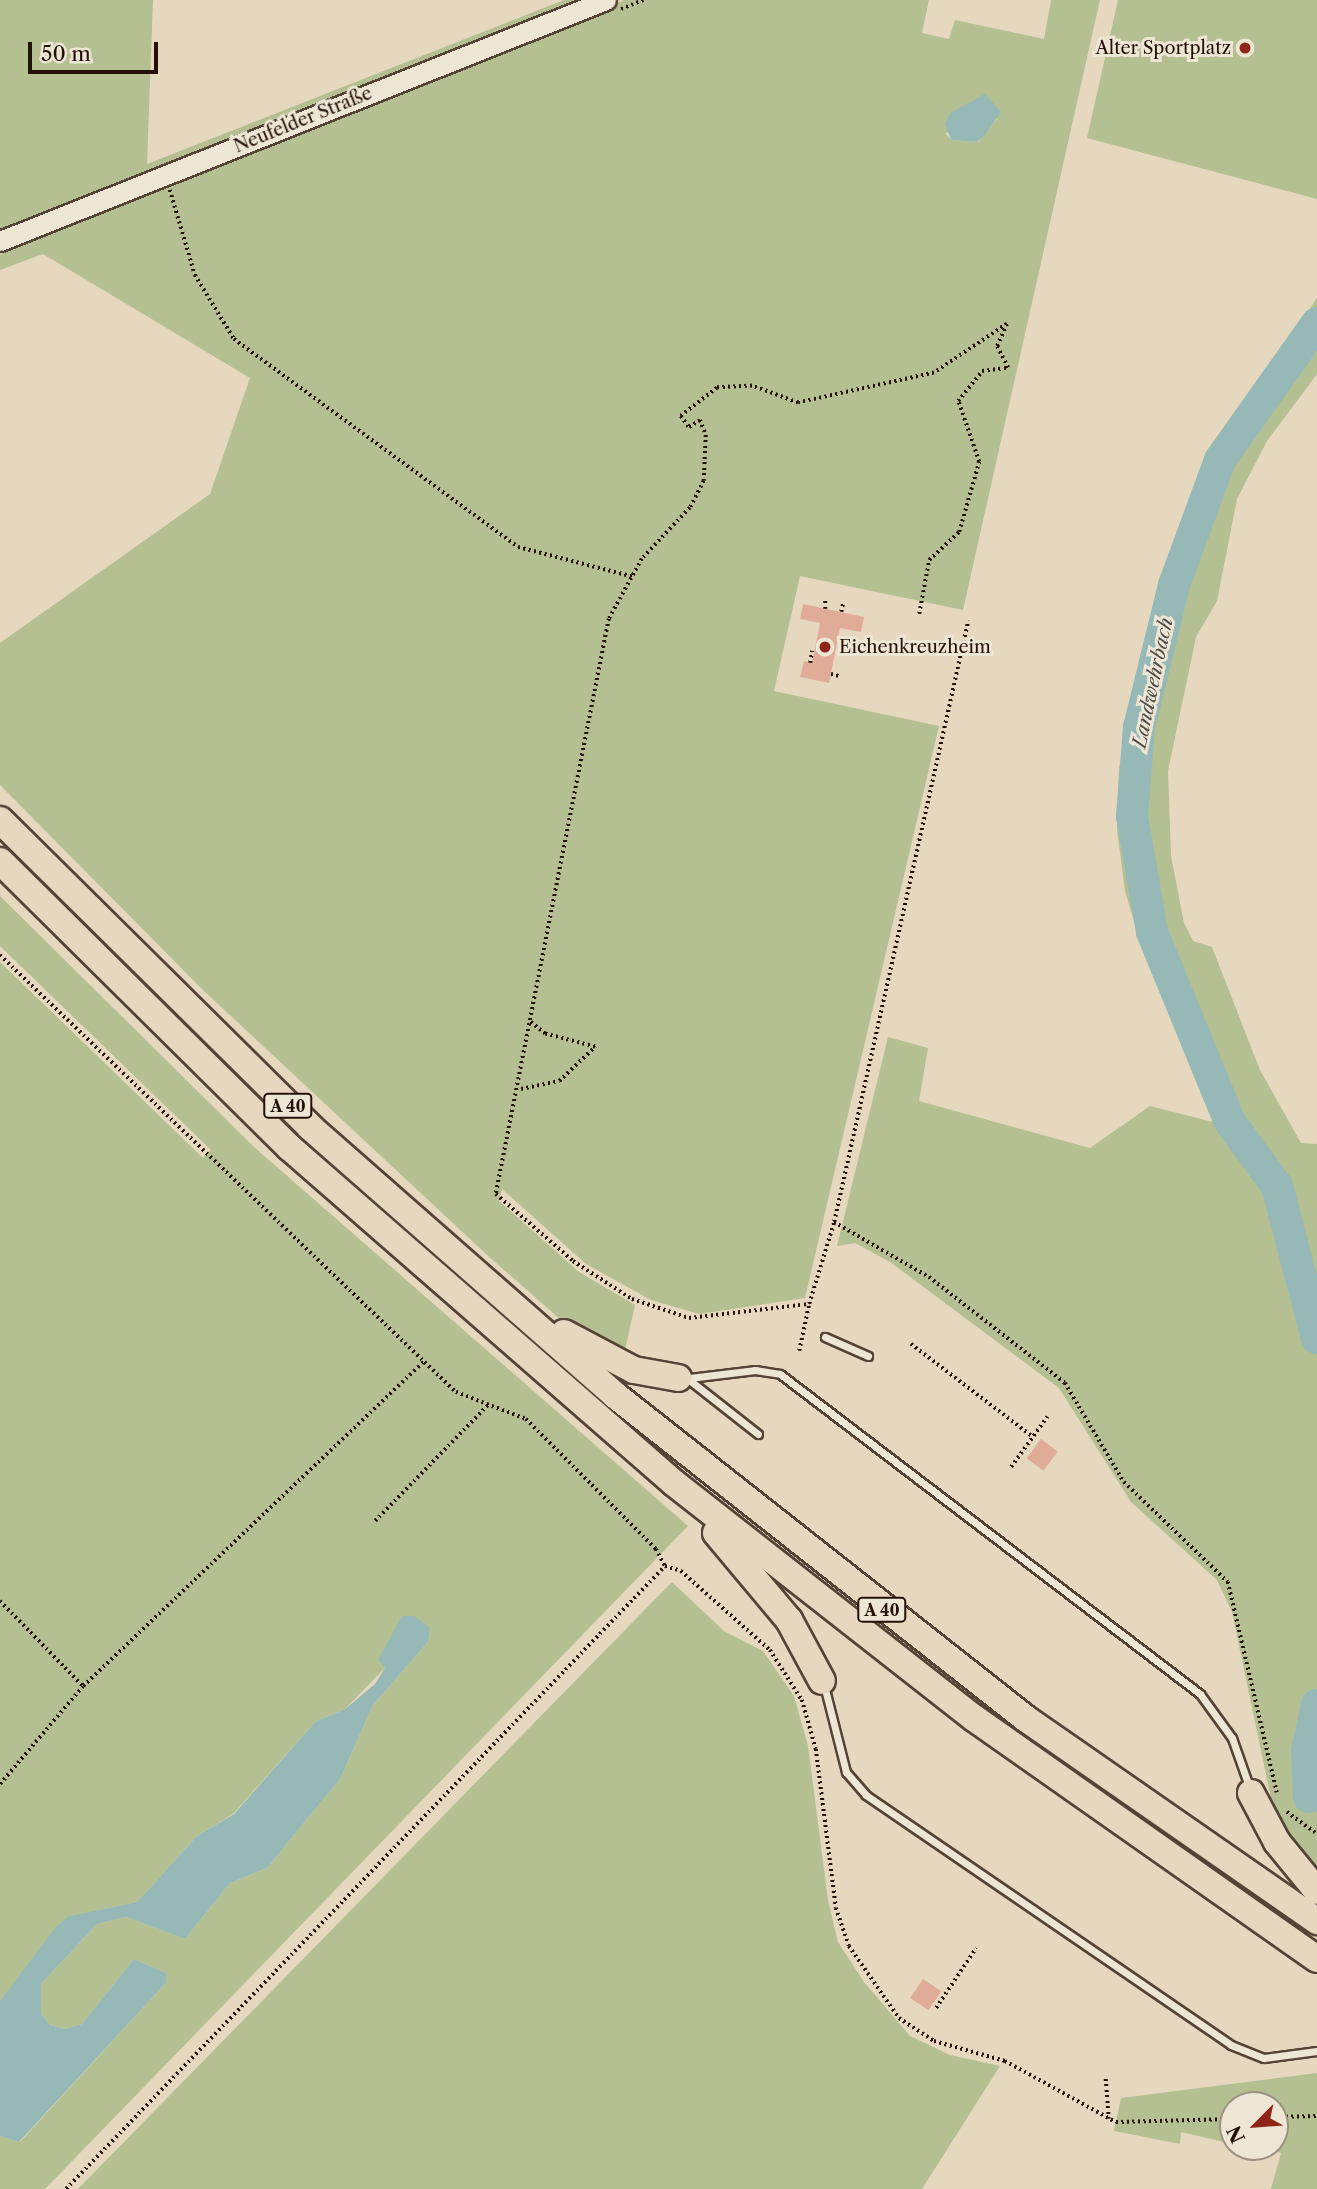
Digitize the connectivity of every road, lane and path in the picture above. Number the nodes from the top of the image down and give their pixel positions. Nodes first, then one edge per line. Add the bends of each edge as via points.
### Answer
1 (606, 0) edge
2 (169, 186) dead end
3 (0, 241) edge
4 (634, 577) junction
5 (825, 600) dead end
6 (843, 603) dead end
7 (825, 608) dead end
8 (841, 612) dead end
9 (919, 614) dead end
10 (968, 621) dead end
11 (812, 651) dead end
12 (810, 663) dead end
13 (831, 674) dead end
14 (839, 676) dead end
15 (0, 820) edge
16 (0, 861) edge
17 (0, 955) edge
18 (529, 1021) junction
19 (521, 1089) junction
20 (834, 1222) junction
21 (469, 1270) junction
22 (809, 1304) junction
23 (825, 1337) dead end
24 (911, 1344) dead end
25 (799, 1351) dead end
26 (868, 1356) dead end
27 (424, 1361) junction
28 (683, 1379) junction
29 (488, 1405) junction
30 (1047, 1417) dead end
31 (758, 1434) dead end
32 (1033, 1437) junction
33 (1011, 1467) dead end
34 (674, 1483) junction
35 (375, 1521) dead end
36 (665, 1566) junction
37 (0, 1601) edge
38 (822, 1681) joint
39 (83, 1686) junction
40 (0, 1784) edge
41 (1251, 1793) joint
42 (1280, 1800) dead end
43 (1283, 1808) dead end
44 (1317, 1834) edge
45 (1317, 1891) edge
46 (1317, 1921) edge
47 (976, 1948) dead end
48 (1317, 1959) edge
49 (936, 2008) dead end
50 (1317, 2051) edge
51 (1106, 2079) dead end
52 (1289, 2116) edge
53 (1317, 2116) edge
54 (1109, 2119) junction
55 (1219, 2120) edge
56 (66, 2189) edge

1 - 3 main road, Neufelder Straße
2 - 4 path via 195,275 234,339 518,547
4 - 9 path via 690,508 704,481 706,435 700,420 689,427 681,416 717,388 752,386 798,403 934,373 1007,324 997,346 1008,368 982,371 958,401 979,462 959,532 929,560
4 - 18 path via 609,619
5 - 7 path
6 - 8 path
10 - 20 path
11 - 12 path
13 - 14 path
15 - 21 highway, A 40 via 211,1033
16 - 34 highway, A 40 via 289,1147
17 - 27 path
18 - 19 path
18 - 19 path via 545,1034 595,1047 559,1081
19 - 22 path via 496,1194 573,1261 632,1299 689,1318
20 - 22 path
20 - 42 path via 929,1277 1065,1383 1124,1482 1228,1581
21 - 28 highway via 593,1353
21 - 46 highway, A 40 via 892,1618 1153,1811
22 - 25 path
23 - 26 lane via 841,1339
24 - 32 path
27 - 29 path via 456,1392
27 - 39 path
28 - 31 lane
28 - 41 lane via 755,1370 780,1374 1200,1694 1232,1738
29 - 35 path
29 - 36 path via 526,1419 656,1549
30 - 32 path
32 - 33 path
34 - 38 highway via 789,1620
34 - 48 highway, A 40 via 974,1718
36 - 54 path via 681,1571 770,1650 802,1700 816,1749 836,1908 849,1946 899,2018 934,2040 1005,2061
36 - 56 path
37 - 39 path
38 - 50 lane via 846,1772 866,1795 1231,2045 1264,2058
39 - 40 path
41 - 45 highway via 1277,1842
43 - 44 path
47 - 49 path
51 - 54 path
52 - 53 path
54 - 55 path via 1141,2125

